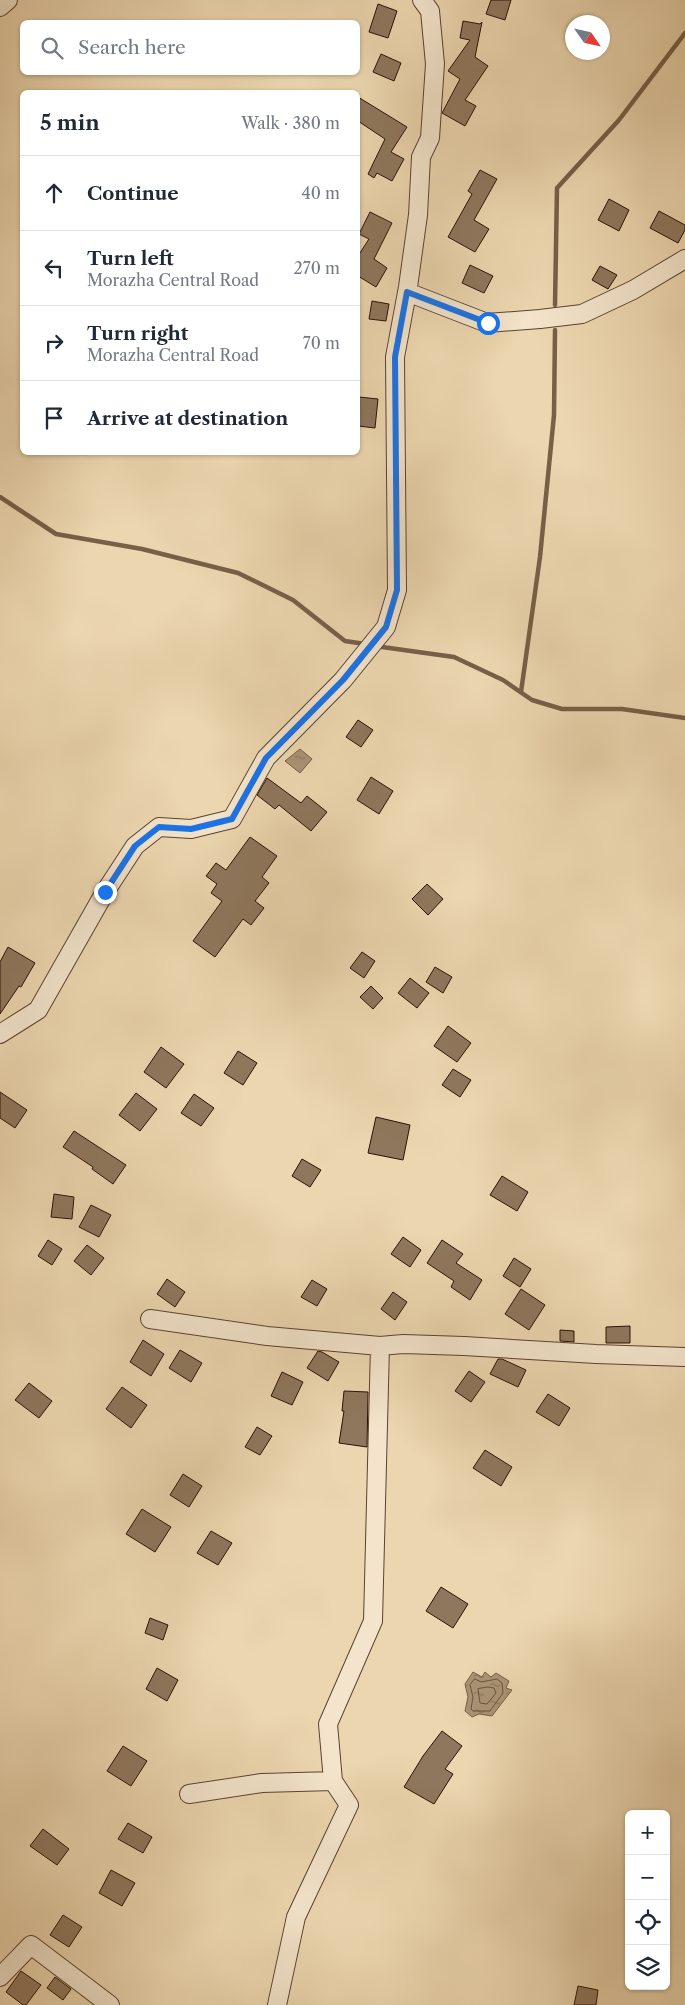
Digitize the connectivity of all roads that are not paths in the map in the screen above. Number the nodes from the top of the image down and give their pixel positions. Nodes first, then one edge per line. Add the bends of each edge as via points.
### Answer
1 (8, 0) edge
2 (422, 0) edge
3 (0, 7) edge
4 (685, 259) edge
5 (407, 292) junction
6 (4, 1031) edge
7 (150, 1319) dead end
8 (380, 1346) junction
9 (685, 1357) edge
10 (333, 1781) junction
11 (189, 1794) dead end
12 (0, 1977) edge
13 (110, 2005) edge
14 (278, 2005) edge

1 - 3 street
2 - 5 street via 430,11 435,64 430,138 421,158 418,214
4 - 5 street via 633,290 582,314 557,317 488,323
5 - 6 street via 395,357 397,590 386,627 343,680 266,758 232,819 191,829 159,827 135,846 38,1010
7 - 8 street via 267,1336
8 - 9 street via 464,1346
8 - 10 street via 373,1621 328,1724
10 - 11 street via 262,1783
10 - 14 street via 349,1805 296,1917
12 - 13 street via 31,1945

